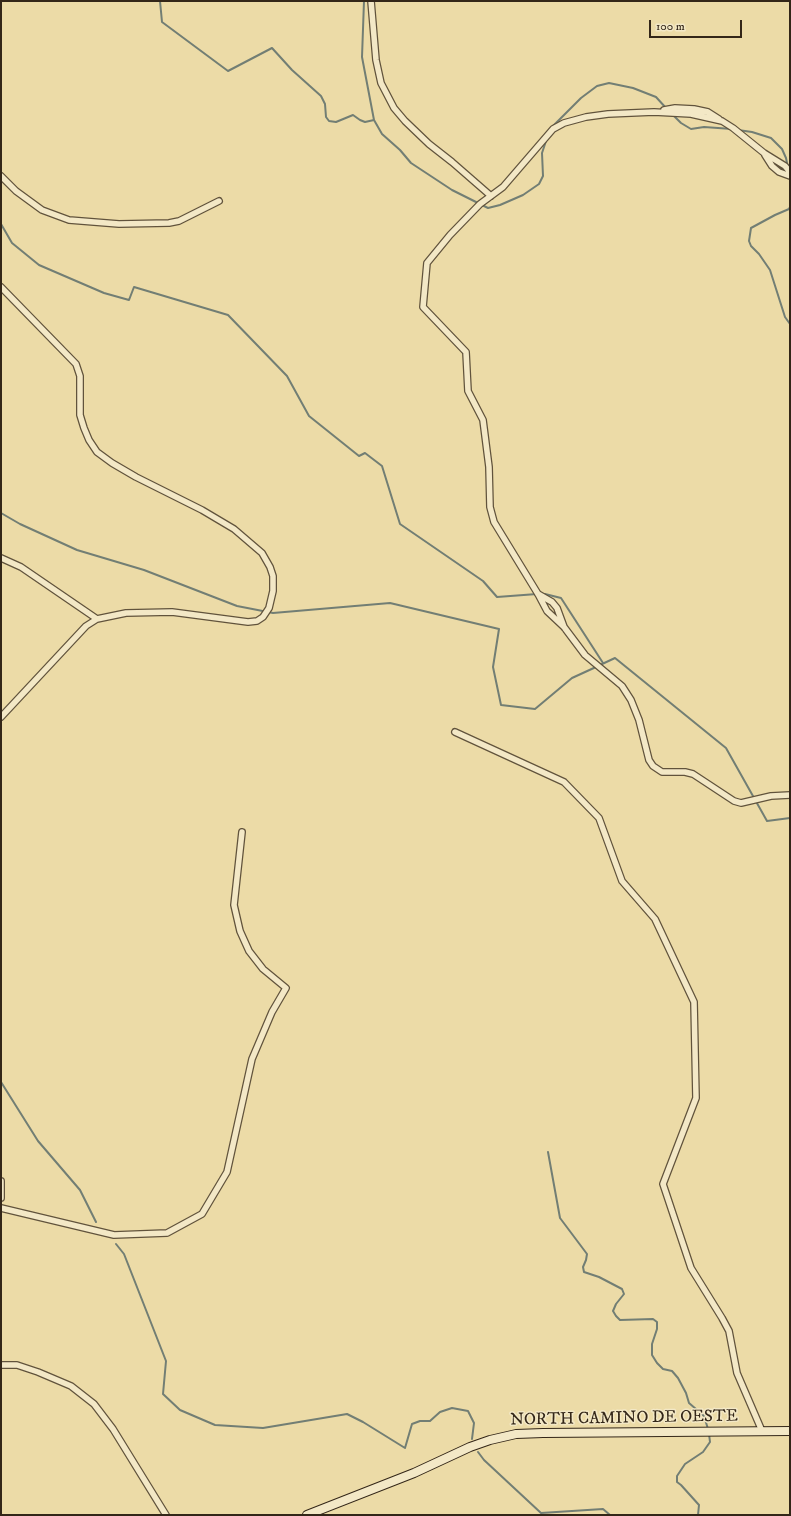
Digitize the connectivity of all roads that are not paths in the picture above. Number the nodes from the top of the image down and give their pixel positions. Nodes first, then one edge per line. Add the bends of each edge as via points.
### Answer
1 (371, 1) edge
2 (764, 153) junction
3 (790, 172) edge
4 (1, 176) edge
5 (790, 176) edge
6 (491, 196) junction
7 (219, 201) dead end
8 (1, 287) edge
9 (1, 558) edge
10 (538, 594) junction
11 (97, 619) junction
12 (564, 627) junction
13 (1, 717) edge
14 (455, 732) dead end
15 (790, 794) edge
16 (242, 832) dead end
17 (1, 1182) edge
18 (1, 1198) edge
19 (1, 1208) edge
20 (1, 1365) edge
21 (762, 1431) junction
22 (790, 1431) edge
23 (166, 1515) edge
24 (307, 1515) edge

1 - 6 street via 376,60 381,83 394,108 429,144
2 - 3 street
2 - 5 street via 772,166
2 - 6 street via 722,121 691,114 654,112 593,116 564,123 553,129 503,187
4 - 7 street via 42,210 69,220 169,224
6 - 10 street via 455,230 427,263 423,307 466,352 468,391 484,420 490,506 494,522
8 - 11 street via 76,364 80,376 80,415 97,452 136,477 234,529 262,553 273,576 269,608 257,621 172,612 126,613
9 - 11 street via 21,567
10 - 12 street via 547,611
10 - 12 street via 557,608
11 - 13 street via 86,626
12 - 15 street via 579,649 622,686 639,720 649,760 657,770 693,774 741,803
14 - 21 street via 564,782 599,818 622,882 655,919 694,1002 696,1098 663,1184 691,1268 729,1331 737,1373
16 - 19 street via 234,905 240,931 249,951 263,969 286,988 272,1012 252,1060 227,1172 202,1214 167,1233 114,1235
17 - 18 street
20 - 23 street via 17,1365 38,1372 71,1386 94,1404 113,1429
21 - 22 street, NORTH CAMINO DE OESTE
21 - 24 street, NORTH CAMINO DE OESTE via 516,1434 470,1447 414,1473

